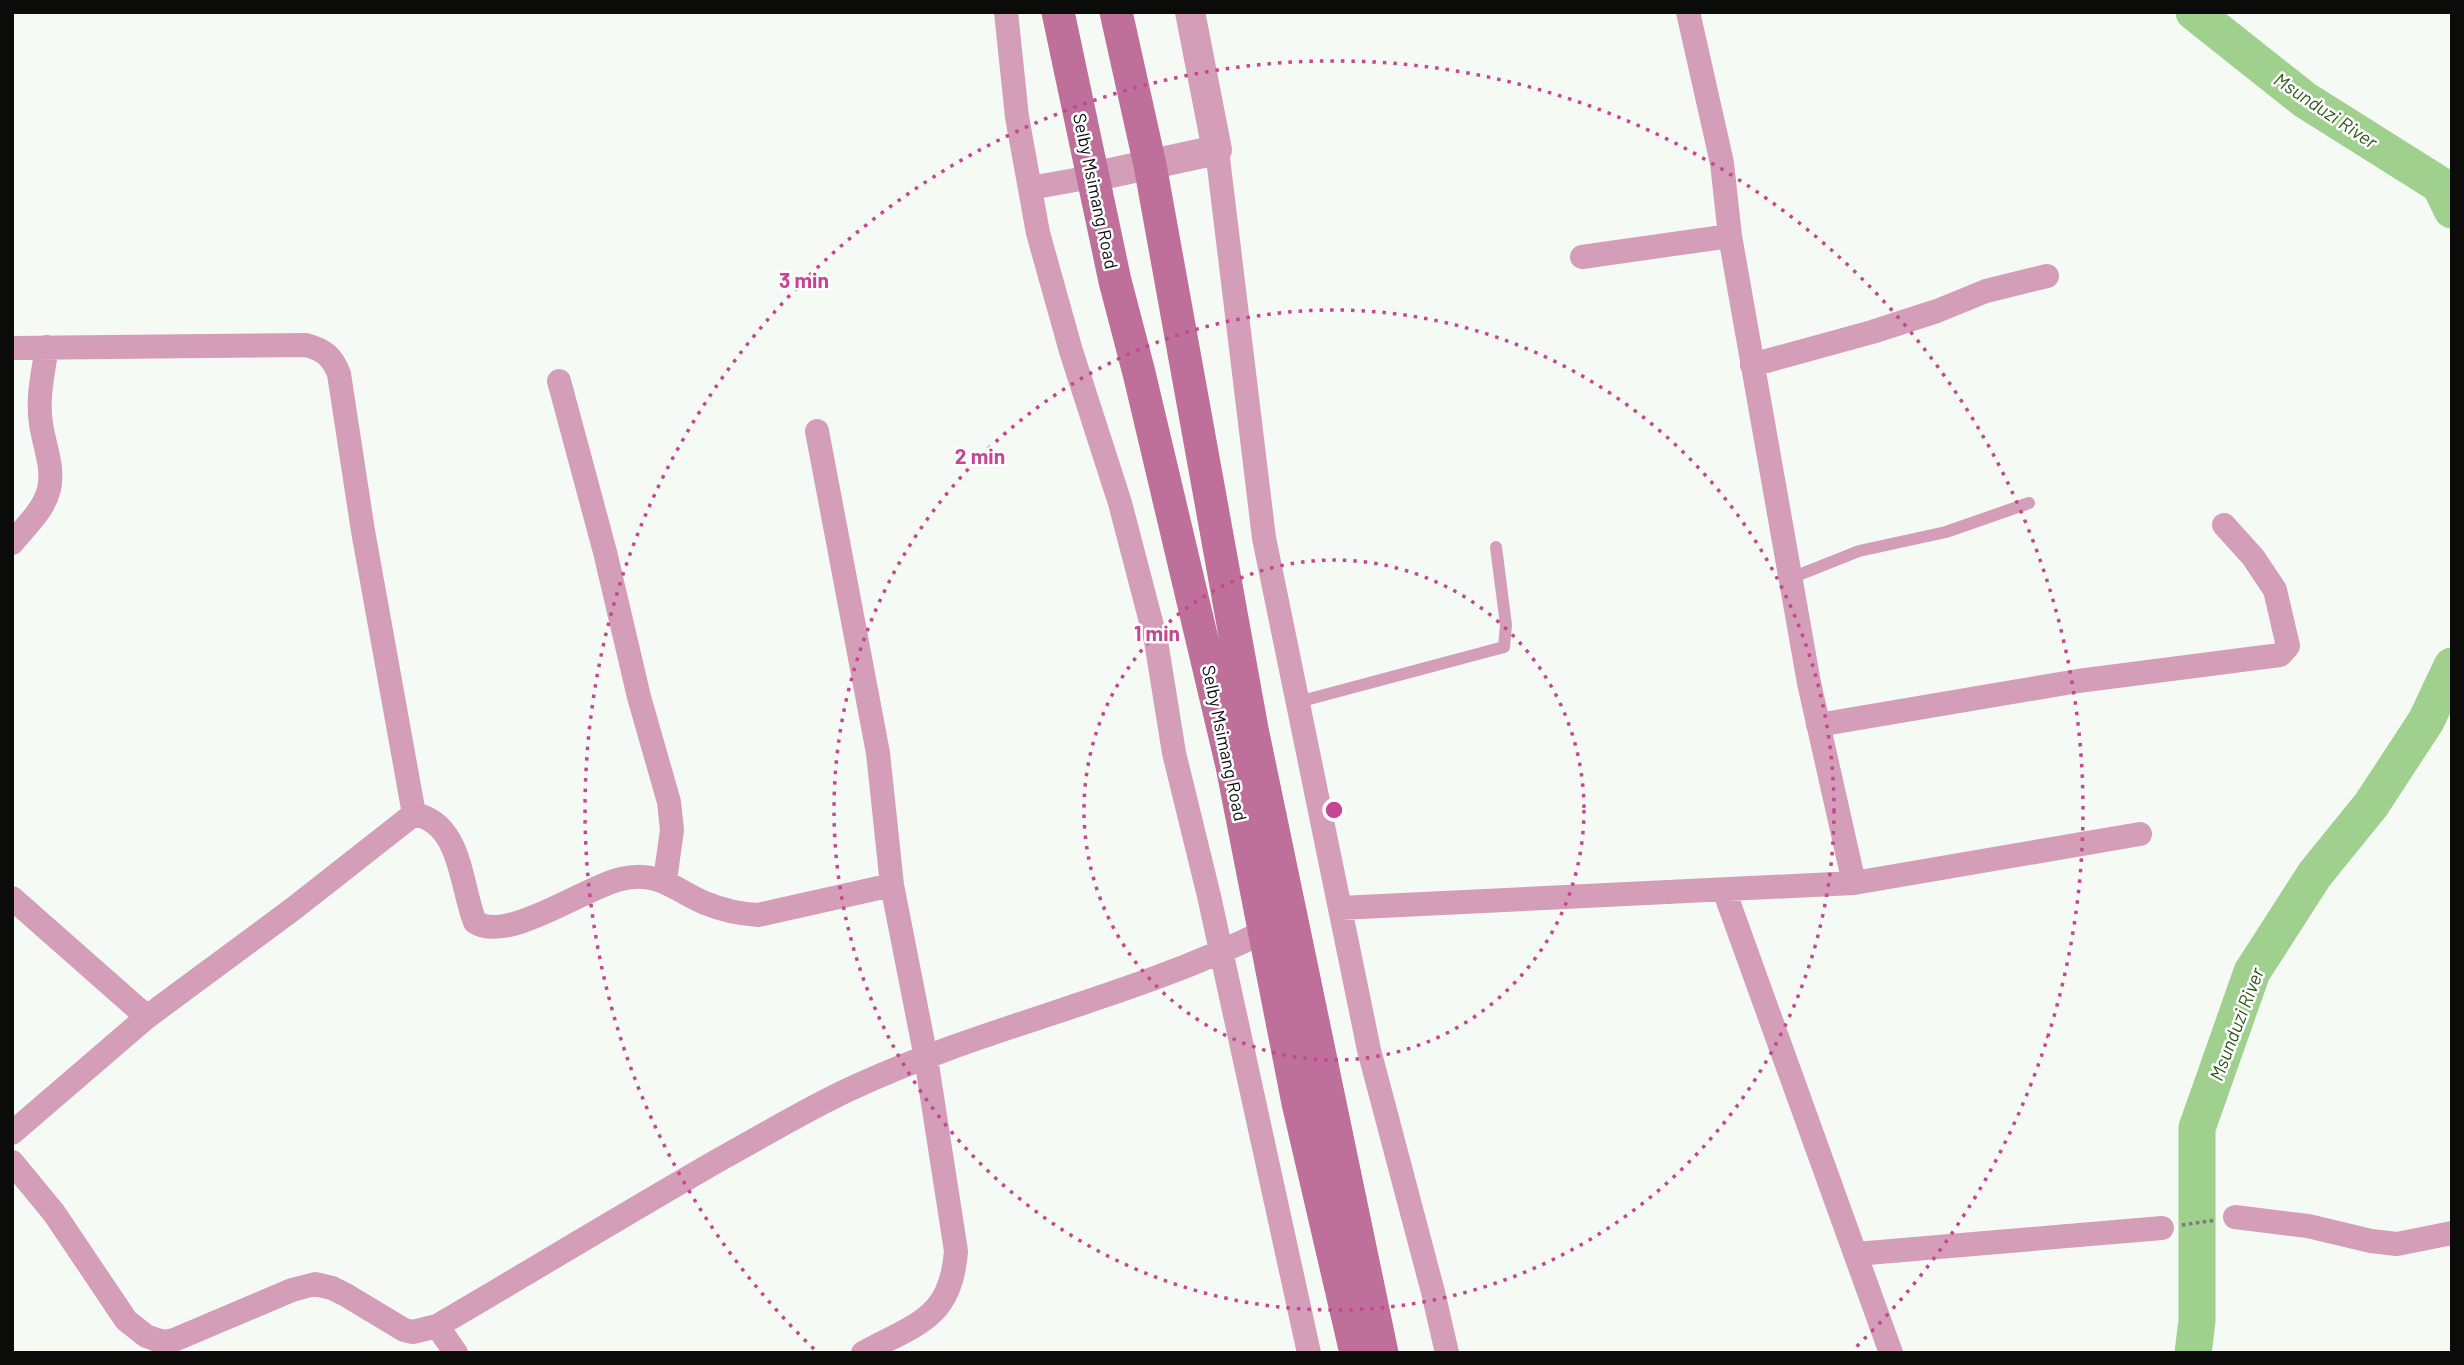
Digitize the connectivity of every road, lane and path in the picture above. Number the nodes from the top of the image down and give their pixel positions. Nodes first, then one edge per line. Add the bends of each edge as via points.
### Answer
1 (1006, 12) edge
2 (1058, 12) edge
3 (1116, 12) edge
4 (1189, 12) edge
5 (1688, 12) edge
6 (1217, 150) junction
7 (1150, 165) junction
8 (1092, 177) junction
9 (1030, 188) junction
10 (1730, 236) junction
11 (1581, 257) dead end
12 (2047, 276) dead end
13 (47, 347) junction
14 (12, 348) edge
15 (1752, 365) junction
16 (559, 381) dead end
17 (817, 431) dead end
18 (2029, 503) dead end
19 (2224, 525) dead end
20 (12, 543) edge
21 (1496, 547) dead end
22 (1791, 578) junction
23 (1298, 702) junction
24 (1818, 725) junction
25 (414, 814) junction
26 (2140, 834) dead end
27 (665, 880) junction
28 (1854, 883) junction
29 (892, 885) junction
30 (1724, 890) junction
31 (12, 898) edge
32 (1340, 908) junction
33 (1265, 931) junction
34 (1222, 953) junction
35 (146, 1017) junction
36 (926, 1058) junction
37 (12, 1133) edge
38 (12, 1162) edge
39 (2235, 1217) joint
40 (2162, 1228) joint
41 (2452, 1233) edge
42 (1856, 1254) junction
43 (437, 1326) junction
44 (456, 1353) edge
45 (863, 1353) edge
46 (1309, 1353) edge
47 (1356, 1353) edge
48 (1382, 1353) edge
49 (1447, 1353) edge
50 (1891, 1353) edge

1 - 9 street
2 - 8 main road, Selby Msimang Road
3 - 7 main road, Selby Msimang Road
4 - 6 street
5 - 10 street via 1722,163
6 - 7 street
6 - 23 street via 1264,537
7 - 8 street
7 - 48 main road, Selby Msimang Road via 1252,729
8 - 9 street
8 - 33 main road, Selby Msimang Road via 1229,754
9 - 34 street via 1038,233 1120,503 1149,616 1174,752
10 - 11 street
10 - 15 street
12 - 15 street
13 - 14 street
13 - 20 street via 39,400 50,488 42,507
13 - 25 street via 306,345 326,352 334,361
15 - 22 street
16 - 27 street via 669,802 672,830
17 - 29 street via 878,753
18 - 22 lane via 1946,533 1859,551
19 - 24 street via 2275,590 2288,646 2280,655 2078,681
21 - 23 lane via 1506,625 1504,647
22 - 24 street
23 - 32 street
24 - 28 street
25 - 27 street via 435,821 449,838 471,912 480,926 515,924 619,879
25 - 35 street
26 - 28 street
27 - 29 street via 705,903 758,915
28 - 30 street
29 - 36 street
30 - 32 street
30 - 42 street
31 - 35 street
32 - 49 street via 1369,1050
33 - 34 street
33 - 47 main road, Selby Msimang Road via 1298,1103
34 - 36 street
34 - 46 street
35 - 37 street
36 - 43 street via 807,1110
36 - 45 street via 956,1251 954,1270 943,1302 928,1317
38 - 43 street via 54,1213 126,1320 158,1341 174,1340 315,1284 346,1295 404,1330
39 - 40 path
39 - 41 street via 2397,1244
40 - 42 street
42 - 50 street
43 - 44 street

